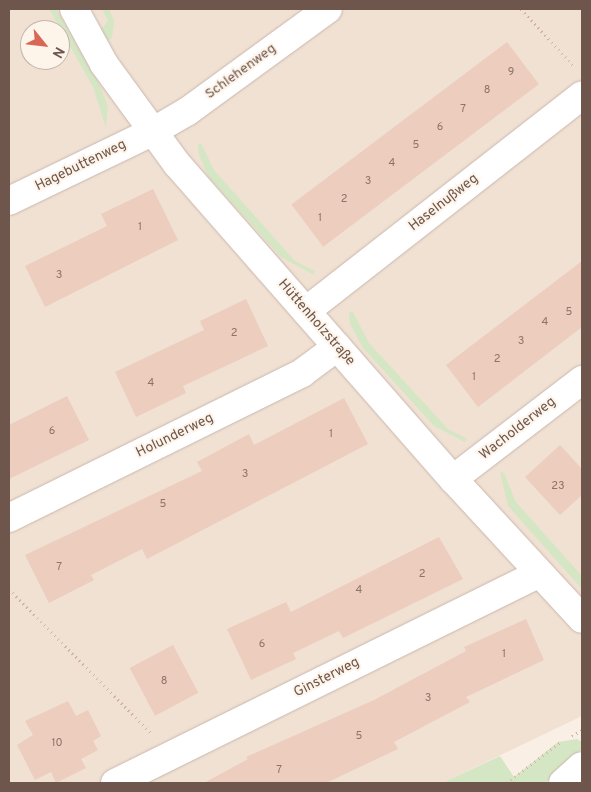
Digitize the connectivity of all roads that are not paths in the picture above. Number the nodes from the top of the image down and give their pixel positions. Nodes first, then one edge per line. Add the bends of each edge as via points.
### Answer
1 (74, 9) edge
2 (328, 9) edge
3 (582, 95) edge
4 (152, 132) junction
5 (9, 201) edge
6 (306, 311) junction
7 (338, 347) junction
8 (582, 380) edge
9 (453, 479) junction
10 (9, 518) edge
11 (539, 573) junction
12 (582, 619) edge
13 (582, 766) edge
14 (115, 783) edge
15 (563, 783) edge

1 - 4 street, Hüttenholzstraße via 104,64
2 - 4 street, Schlehenweg via 188,111
3 - 6 street, Haselnußweg
4 - 5 street, Hagebuttenweg
4 - 6 street, Hüttenholzstraße
6 - 7 street, Hüttenholzstraße
7 - 9 street, Hüttenholzstraße
7 - 10 street, Holunderweg via 302,373
8 - 9 street, Wacholderweg
9 - 11 street, Hüttenholzstraße
11 - 12 street, Hüttenholzstraße
11 - 14 street, Ginsterweg
13 - 15 street

